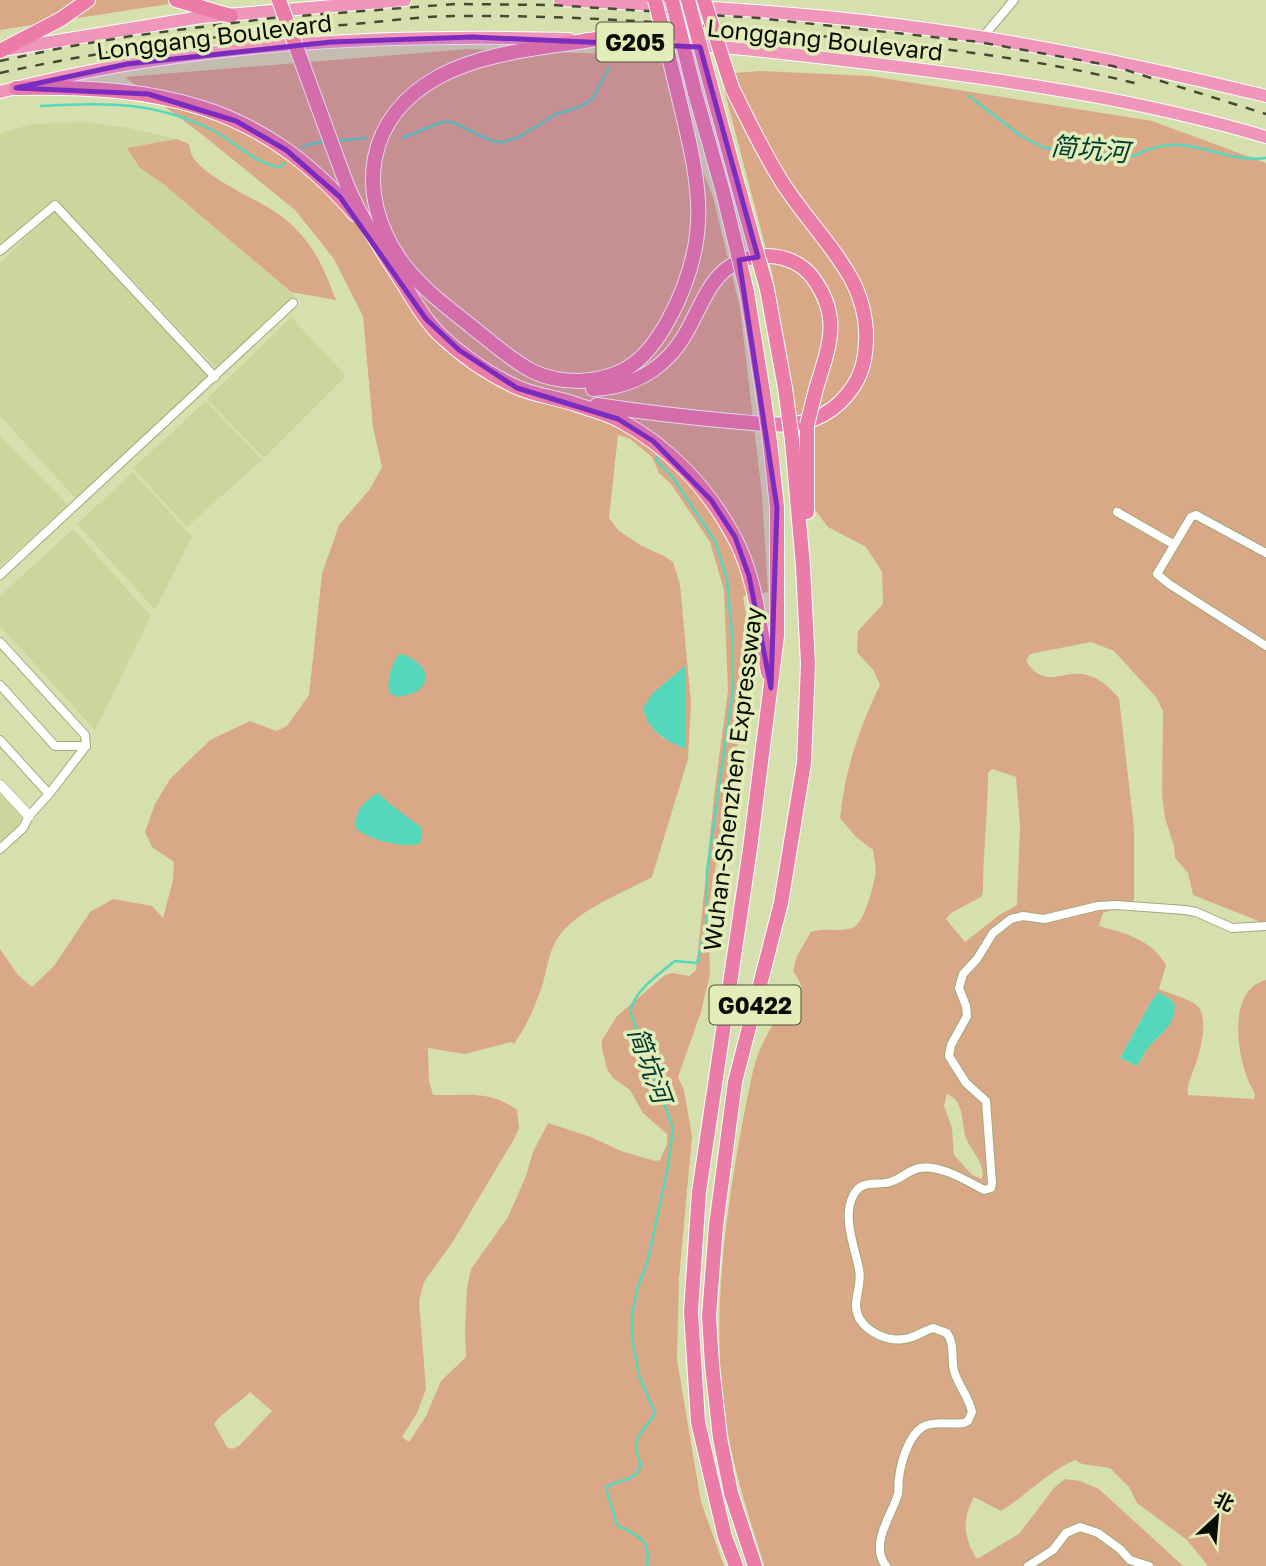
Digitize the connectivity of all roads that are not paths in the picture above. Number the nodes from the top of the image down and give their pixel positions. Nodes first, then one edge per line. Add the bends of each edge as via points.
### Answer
1 (88, 0) edge
2 (176, 0) edge
3 (279, 0) edge
4 (287, 0) edge
5 (405, 0) edge
6 (560, 0) edge
7 (655, 0) edge
8 (672, 0) edge
9 (688, 0) edge
10 (704, 0) edge
11 (1014, 0) edge
12 (231, 16) junction
13 (982, 38) junction
14 (597, 39) junction
15 (0, 51) edge
16 (16, 88) junction
17 (0, 92) edge
18 (1266, 96) edge
19 (1266, 137) edge
20 (346, 171) junction
21 (376, 242) junction
22 (0, 251) edge
23 (400, 258) junction
24 (293, 303) dead end
25 (533, 371) junction
26 (215, 377) junction
27 (568, 402) junction
28 (1117, 512) dead end
29 (1173, 544) junction
30 (1266, 553) edge
31 (803, 566) junction
32 (0, 575) edge
33 (0, 642) edge
34 (1266, 646) edge
35 (0, 685) edge
36 (771, 688) junction
37 (0, 740) edge
38 (86, 746) junction
39 (0, 785) edge
40 (50, 794) junction
41 (29, 816) junction
42 (0, 849) edge
43 (1266, 926) edge
44 (736, 1566) edge
45 (755, 1566) edge
46 (886, 1566) edge
47 (1028, 1566) edge
48 (1149, 1566) edge

1 - 15 highway
2 - 12 highway
3 - 20 highway, bridge
4 - 20 highway
5 - 12 highway, Longgang Boulevard
6 - 13 highway, Longgang Boulevard / G205 via 802,16
7 - 25 highway, bridge via 699,190 692,266 660,337 621,373 599,380 569,381
8 - 36 highway, Wuhan-Shenzhen Expressway / G0422, bridge via 747,292 763,391 777,507 777,636
9 - 31 highway, G0422, bridge via 767,289 792,440
10 - 27 highway, bridge via 732,88 782,183 854,285 866,337 862,368 848,394 831,410 794,424 655,415
11 - 13 street
12 - 15 highway, Longgang Boulevard via 120,29
13 - 18 highway, Longgang Boulevard / G205 via 1099,57
14 - 16 highway, Longgang Boulevard / G205 via 331,42 127,64
14 - 19 highway, Longgang Boulevard / G205 via 786,53 961,74 1154,108
14 - 23 highway via 466,64 438,77 403,104 380,138 372,180 380,221
16 - 17 highway, Longgang Boulevard / G205
16 - 21 highway via 89,87 148,93 226,117 286,150 340,197
20 - 21 highway
20 - 23 highway via 376,229
21 - 27 highway via 439,334 490,374 517,388
22 - 26 street via 55,205
23 - 25 highway via 444,305
24 - 26 street
25 - 31 highway, bridge via 583,389 642,378 671,355 727,267 744,259 776,256 797,263 821,289 832,330 807,425
26 - 32 street
27 - 36 highway via 618,419 653,441 712,499 735,537 749,576
28 - 29 street
29 - 30 street via 1196,515
29 - 34 street via 1158,577
31 - 45 highway, G0422 via 808,664 804,763 781,903 735,1082 709,1316 720,1438 731,1493
33 - 38 street via 85,735
35 - 38 street via 55,746
36 - 44 highway, Wuhan-Shenzhen Expressway / G0422 via 699,1192 691,1312 698,1422
37 - 40 street
38 - 40 street
39 - 41 street
40 - 41 street
41 - 42 street
43 - 46 street via 1232,928 1196,912 1116,905 1044,919 1023,916 996,929 962,974 959,988 967,1016 949,1056 986,1101 991,1188 984,1190 933,1168 922,1168 891,1181 860,1186 849,1211 860,1275 856,1303 860,1320 877,1334 893,1339 908,1339 933,1328 947,1333 956,1377 972,1412 964,1423 921,1429 907,1449 897,1496 885,1521 881,1552
47 - 48 street via 1053,1550 1071,1529 1080,1527 1098,1533 1130,1560

